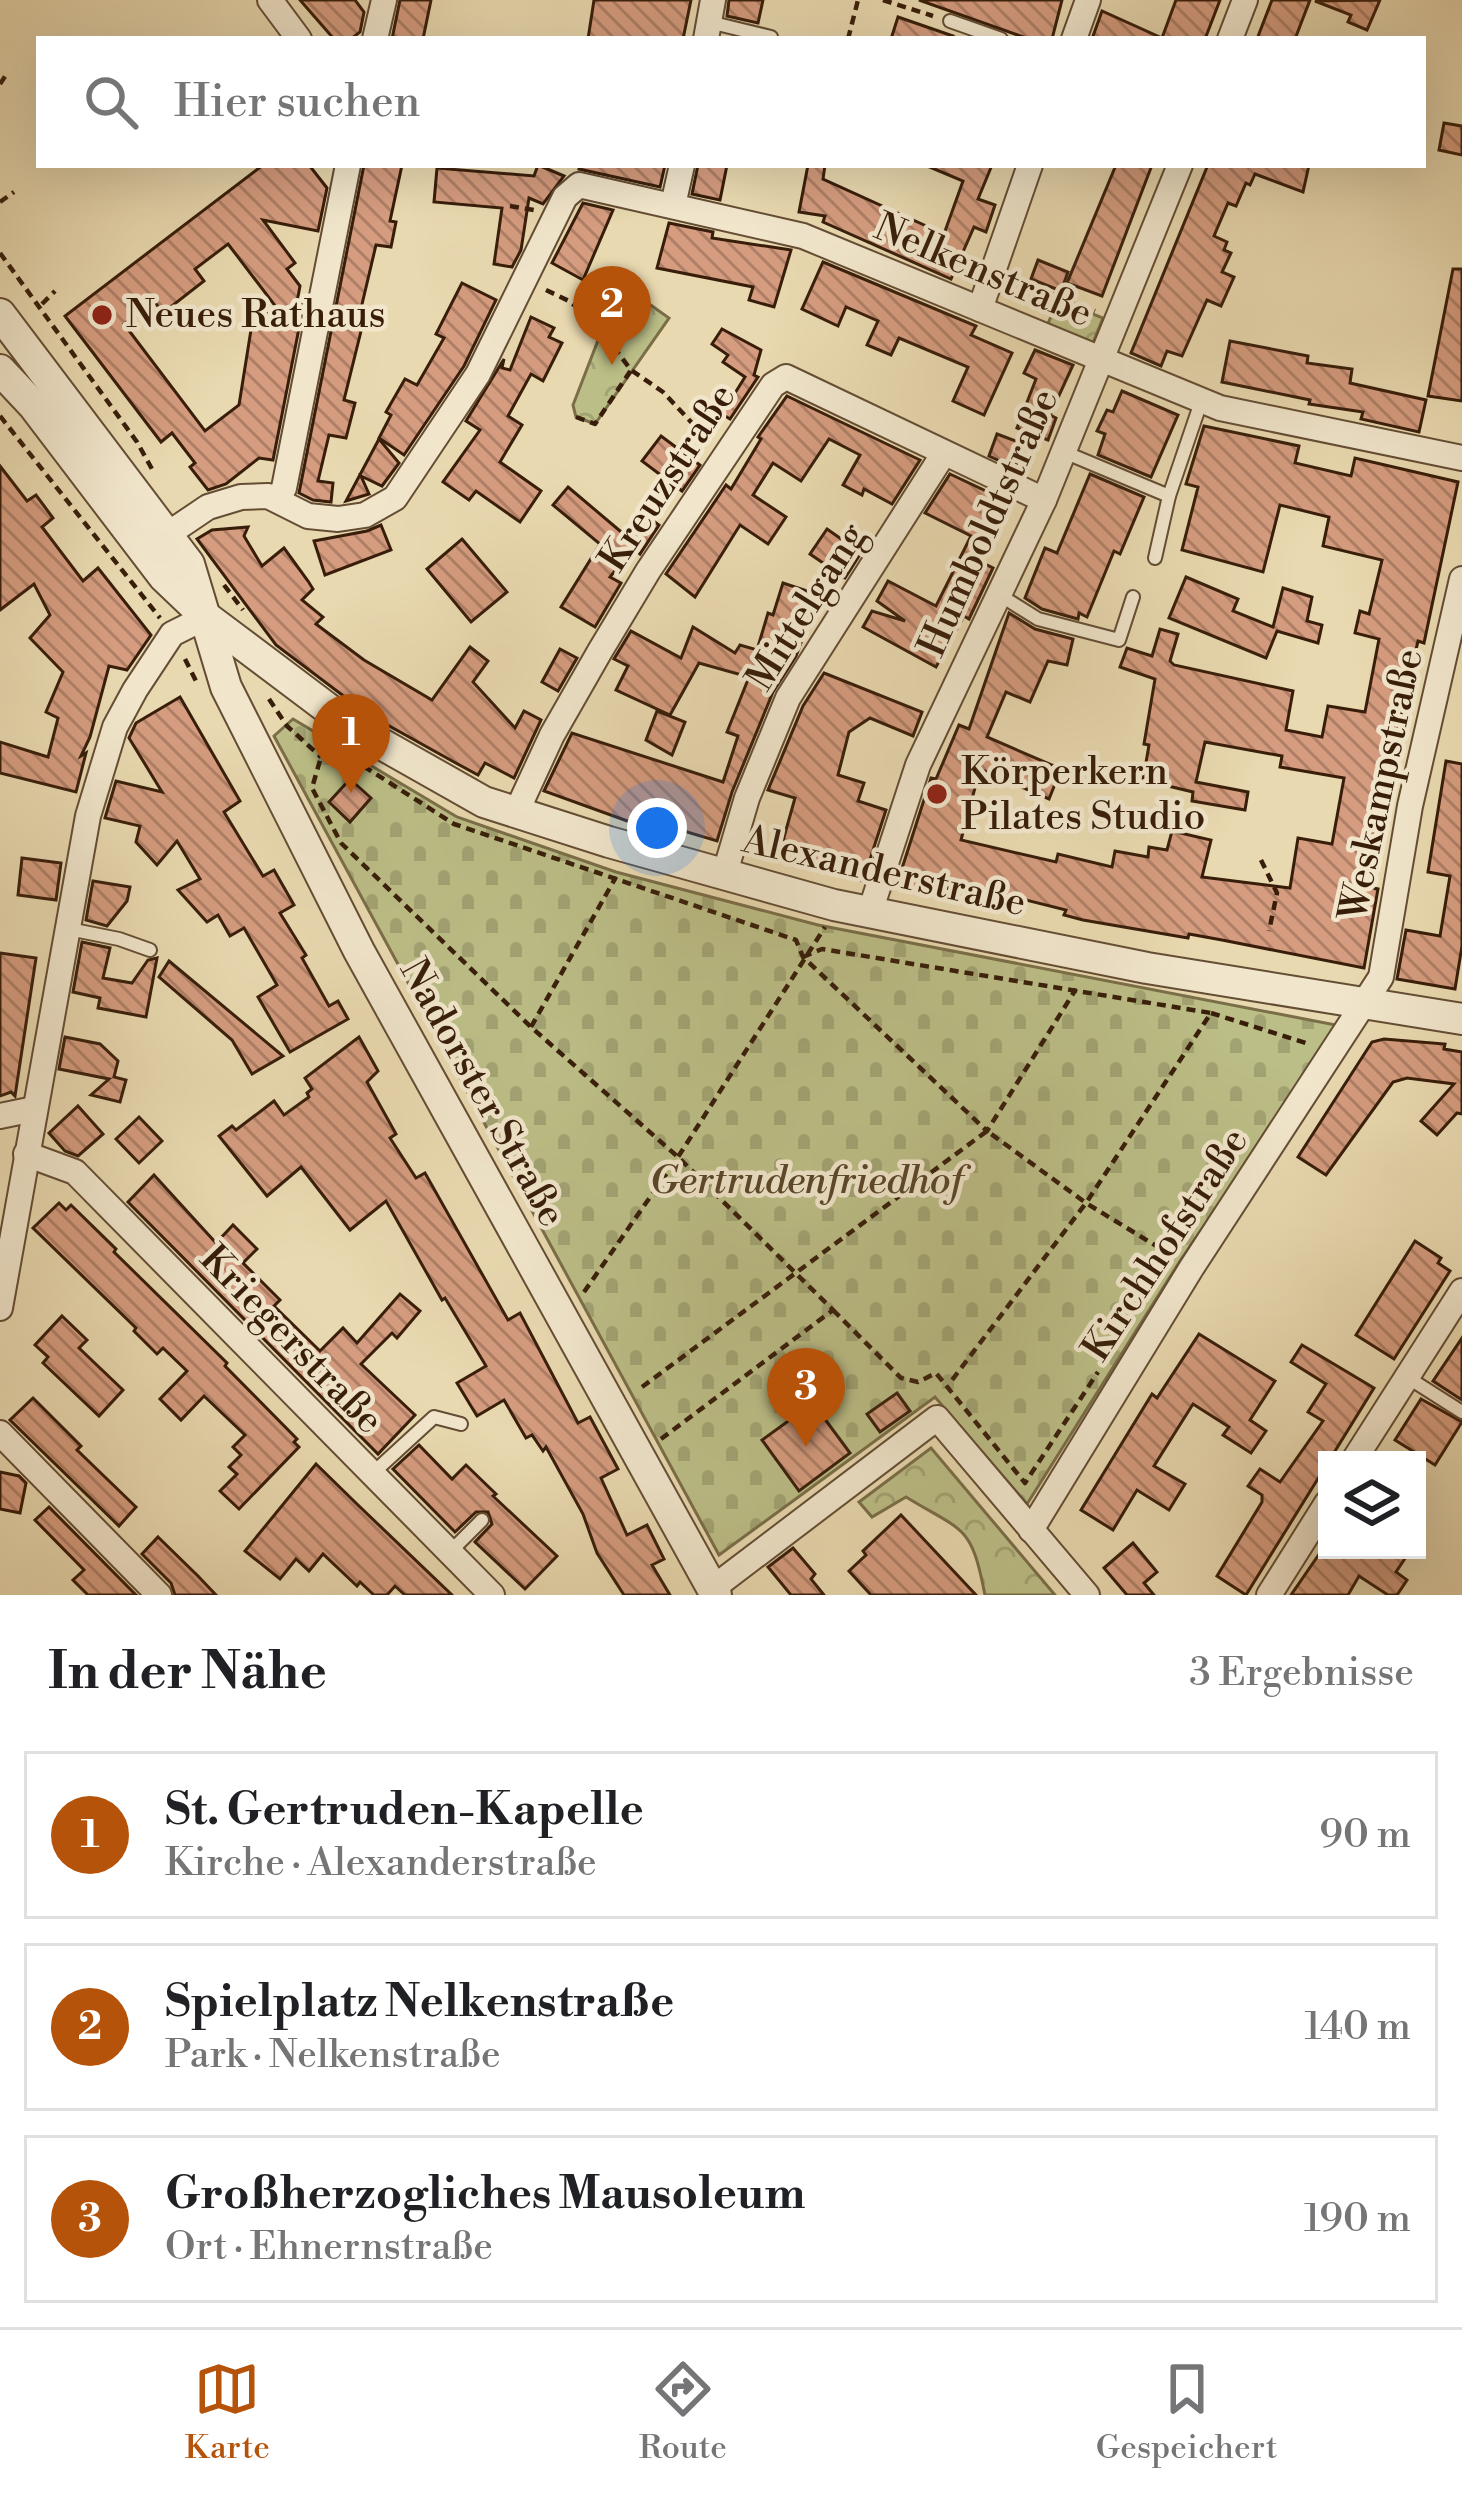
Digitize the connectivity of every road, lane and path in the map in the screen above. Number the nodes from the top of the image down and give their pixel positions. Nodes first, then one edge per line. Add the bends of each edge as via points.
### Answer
1 (270, 0) edge
2 (384, 0) edge
3 (858, 0) edge
4 (884, 0) edge
5 (1088, 0) edge
6 (1245, 0) edge
7 (709, 20) edge
8 (955, 28) edge
9 (297, 36) edge
10 (377, 36) edge
11 (767, 36) edge
12 (849, 36) edge
13 (988, 36) edge
14 (1076, 36) edge
15 (1231, 36) edge
16 (6, 75) dead end
17 (0, 85) edge
18 (347, 168) edge
19 (681, 168) edge
20 (1029, 168) edge
21 (1179, 168) edge
22 (14, 192) dead end
23 (0, 202) edge
24 (674, 205) junction
25 (994, 269) junction
26 (525, 280) junction
27 (55, 291) dead end
28 (40, 305) dead end
29 (980, 309) junction
30 (0, 314) edge
31 (1117, 320) junction
32 (1100, 360) junction
33 (0, 370) edge
34 (631, 370) junction
35 (1202, 402) junction
36 (0, 416) edge
37 (576, 417) dead end
38 (730, 451) junction
39 (1064, 452) junction
40 (944, 453) junction
41 (1462, 458) edge
42 (1169, 496) junction
43 (277, 500) junction
44 (1044, 500) junction
45 (168, 534) junction
46 (1155, 559) dead end
47 (1462, 579) edge
48 (998, 595) junction
49 (1133, 597) dead end
50 (206, 617) junction
51 (172, 634) junction
52 (202, 693) dead end
53 (265, 693) dead end
54 (321, 758) junction
55 (520, 802) junction
56 (1261, 860) dead end
57 (724, 876) junction
58 (616, 878) junction
59 (833, 904) junction
60 (870, 912) junction
61 (68, 929) junction
62 (1269, 932) dead end
63 (150, 950) dead end
64 (803, 957) junction
65 (1076, 989) junction
66 (1366, 1002) junction
67 (1211, 1013) junction
68 (1462, 1019) edge
69 (531, 1027) junction
70 (1313, 1046) dead end
71 (34, 1109) junction
72 (0, 1116) edge
73 (987, 1131) junction
74 (26, 1154) junction
75 (678, 1157) junction
76 (1086, 1203) junction
77 (1192, 1267) junction
78 (798, 1274) junction
79 (1462, 1291) edge
80 (584, 1292) dead end
81 (0, 1308) edge
82 (833, 1310) junction
83 (1100, 1370) dead end
84 (1407, 1377) junction
85 (947, 1386) junction
86 (643, 1387) dead end
87 (1462, 1412) edge
88 (461, 1424) dead end
89 (0, 1433) edge
90 (1360, 1451) edge
91 (638, 1457) junction
92 (372, 1474) junction
93 (1318, 1517) edge
94 (482, 1520) dead end
95 (1031, 1530) junction
96 (450, 1552) junction
97 (714, 1592) edge
98 (159, 1595) edge
99 (492, 1595) edge
100 (1087, 1595) edge
101 (1269, 1595) edge

1 - 9 street
2 - 10 street
3 - 12 path
4 - 8 path
5 - 14 street
6 - 15 street
7 - 11 lane
8 - 13 lane
16 - 17 path
18 - 43 street
19 - 24 street
20 - 25 street
21 - 31 street, Humboldtstraße
22 - 23 path
24 - 26 street, Nelkenstraße via 574,187
24 - 29 street, Nelkenstraße via 803,236
25 - 29 street
25 - 31 path
26 - 34 path via 583,311
26 - 43 street, Nelkenstraße via 478,374 395,497 338,519 308,516
27 - 28 path
29 - 32 street, Nelkenstraße
30 - 45 street, Nadorster Straße
31 - 32 street, Humboldtstraße
32 - 35 street, Nelkenstraße
32 - 39 street, Humboldtstraße
33 - 50 street, Alexanderstraße via 164,577
34 - 37 path via 595,424
34 - 38 path
35 - 41 street, Nelkenstraße
35 - 42 lane
36 - 51 path
38 - 40 street, Kreuzstraße via 786,377
38 - 55 street, Kreuzstraße via 612,631
39 - 42 lane
39 - 44 street, Humboldtstraße
40 - 44 street, Kreuzstraße
40 - 57 street, Mittelgang via 788,698
42 - 46 lane
43 - 45 street, Nelkenstraße via 229,500
44 - 48 street, Humboldtstraße
45 - 50 street, Nadorster Straße via 189,564
47 - 66 street, Weskampstraße via 1381,977
48 - 49 lane via 1038,619 1119,640
48 - 60 street, Humboldtstraße via 903,802
50 - 51 street
50 - 55 street, Alexanderstraße via 355,729 447,783
50 - 91 street, Nadorster Straße via 226,687 359,951
51 - 52 path
51 - 61 street via 111,740
53 - 54 path
54 - 58 path via 343,753 454,824
54 - 69 path via 312,788 341,843
55 - 57 street, Alexanderstraße
56 - 62 path via 1277,893
57 - 59 street, Alexanderstraße
58 - 64 path via 796,940
58 - 69 path
59 - 60 street, Alexanderstraße
59 - 64 path
60 - 66 street, Alexanderstraße
61 - 63 lane
61 - 71 street
64 - 65 path via 822,949
64 - 73 path
64 - 75 path
65 - 67 path
65 - 73 path
66 - 68 street, Alexanderstraße
66 - 77 street, Kirchhofstraße
67 - 70 path
67 - 76 path
69 - 75 path
71 - 72 street
71 - 74 street
73 - 76 path
73 - 78 path
74 - 81 street
74 - 92 street, Kriegerstraße via 75,1172
75 - 78 path
75 - 80 path
76 - 77 path
76 - 85 path
77 - 95 street, Kirchhofstraße
78 - 82 path
78 - 86 path
79 - 84 street
82 - 85 path via 901,1378 918,1382 936,1373
82 - 91 path
83 - 85 path via 1025,1483
84 - 87 lane
84 - 90 street
88 - 92 lane via 434,1417
89 - 98 street
91 - 97 street, Nadorster Straße
92 - 96 street, Kriegerstraße
93 - 101 street
94 - 96 lane
95 - 97 street via 937,1418 750,1556
95 - 100 street
96 - 99 street, Kriegerstraße

